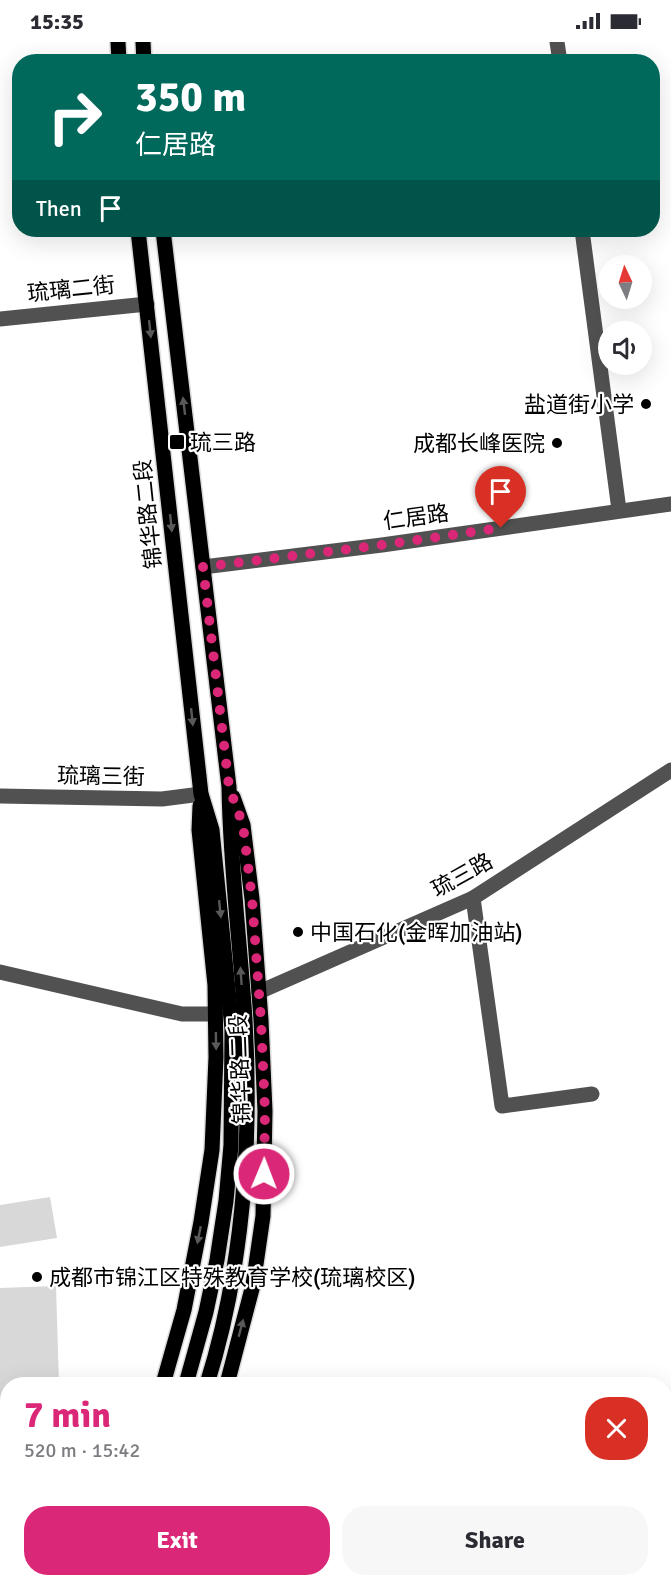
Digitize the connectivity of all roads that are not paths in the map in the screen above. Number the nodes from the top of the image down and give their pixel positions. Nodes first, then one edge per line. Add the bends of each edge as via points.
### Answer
1 (139, 237) edge
2 (164, 237) edge
3 (583, 237) edge
4 (147, 304) junction
5 (0, 319) edge
6 (671, 504) edge
7 (619, 510) junction
8 (203, 567) junction
9 (671, 770) edge
10 (229, 787) junction
11 (201, 794) junction
12 (0, 796) edge
13 (473, 898) junction
14 (0, 972) edge
15 (259, 992) junction
16 (215, 1014) junction
17 (592, 1094) dead end
18 (165, 1377) edge
19 (188, 1377) edge
20 (209, 1377) edge
21 (229, 1377) edge

1 - 4 main road, 锦华路二段
8 -> 2 main road, 锦华路二段
3 - 7 street
4 - 5 street, 琉璃二街
4 -> 11 main road, 锦华路二段
6 - 7 street, 仁居路
7 - 8 street, 仁居路
8 - 10 main road, 锦华路二段
9 - 13 street, 琉三路
10 - 15 main road, 锦华路二段 via 243,825
20 -> 10 main road, 锦华路二段 via 231,1289 244,1209 247,1155 245,1021
11 - 12 street, 琉璃三街 via 162,799
11 - 16 main road, 锦华路二段 via 199,830
11 -> 19 main road, 锦华路二段 via 212,830 232,1029 231,1145 217,1260
13 - 15 street, 琉三路
13 - 17 street via 502,1106
14 - 16 street via 182,1014
21 -> 15 main road, 锦华路二段 via 253,1285 263,1216 265,1111
16 -> 18 main road, 锦华路二段 via 212,1150 184,1310

